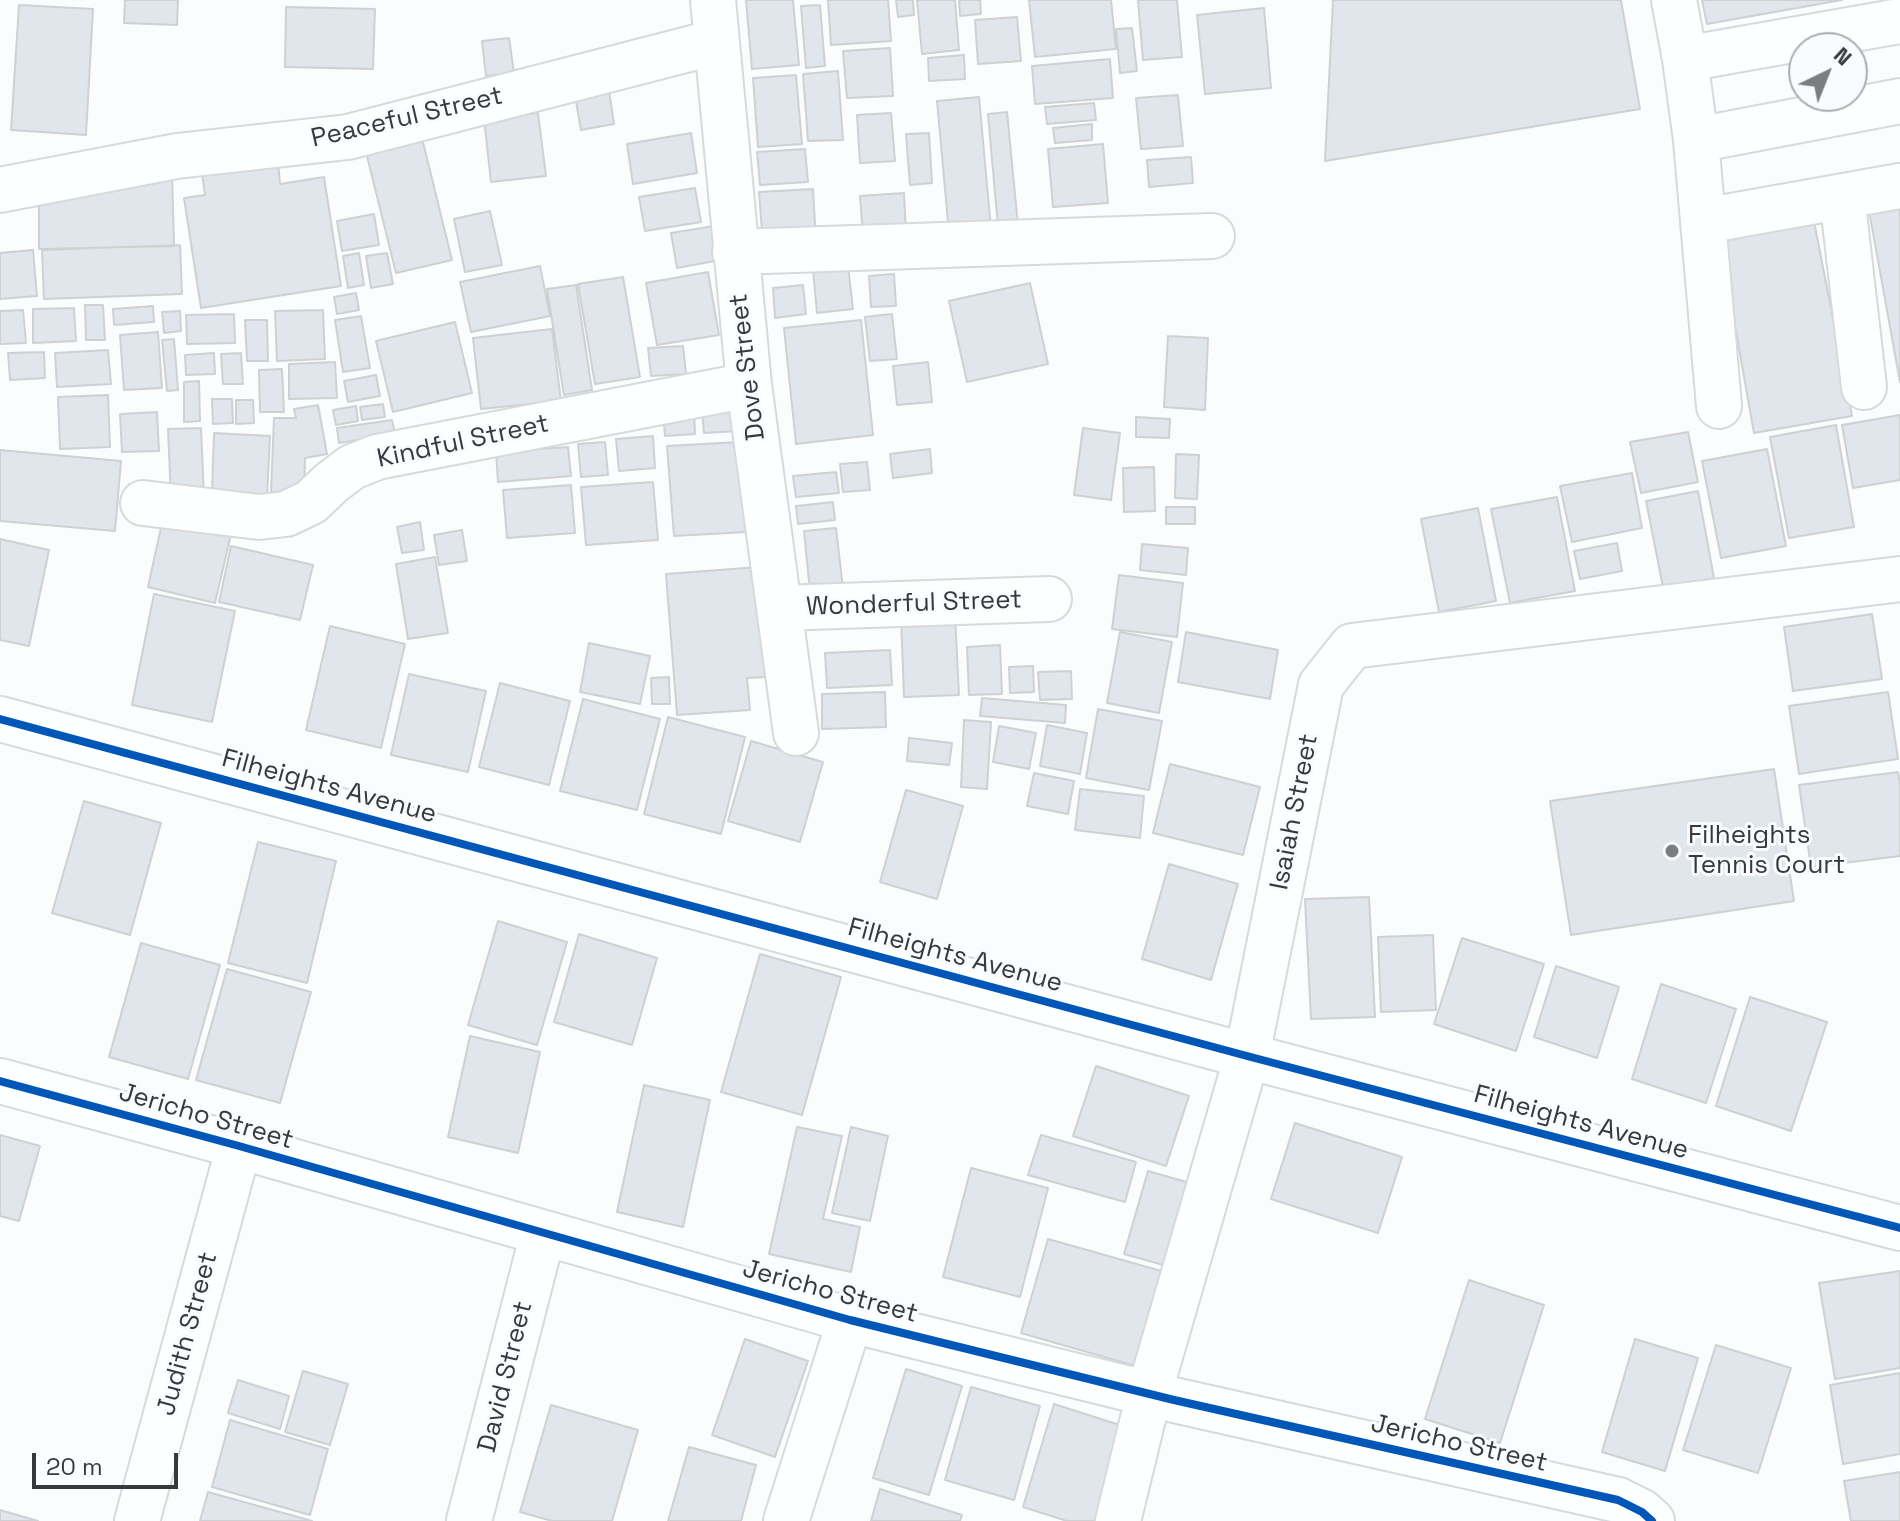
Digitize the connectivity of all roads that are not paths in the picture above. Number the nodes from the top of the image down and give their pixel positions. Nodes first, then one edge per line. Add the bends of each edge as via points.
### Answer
1 (1674, 0) edge
2 (715, 21) edge
3 (1900, 21) edge
4 (1685, 59) junction
5 (1900, 101) edge
6 (1696, 140) junction
7 (1900, 186) edge
8 (0, 190) edge
9 (1842, 196) junction
10 (1704, 221) junction
11 (1212, 236) dead end
12 (735, 252) junction
13 (749, 385) junction
14 (1864, 387) dead end
15 (1719, 406) dead end
16 (143, 503) dead end
17 (1900, 579) edge
18 (1049, 599) dead end
19 (779, 608) junction
20 (0, 719) edge
21 (796, 733) dead end
22 (1247, 1056) junction
23 (0, 1081) edge
24 (239, 1146) junction
25 (1900, 1228) edge
26 (543, 1233) junction
27 (850, 1320) junction
28 (1149, 1394) junction
29 (137, 1521) edge
30 (469, 1521) edge
31 (786, 1521) edge
32 (1118, 1521) edge
33 (1652, 1521) edge

1 - 4 street
2 - 8 street, Peaceful Street via 348,137 177,156
2 - 12 street, Dove Street
3 - 4 street
4 - 6 street
5 - 6 street
6 - 10 street
7 - 9 street
9 - 10 street
9 - 14 street
10 - 15 street
11 - 12 street
12 - 13 street, Dove Street
13 - 16 street, Kindful Street via 377,457 352,467 311,502 286,514 259,517
13 - 19 street, Dove Street
17 - 22 street, Isaiah Street via 1352,646 1321,685
18 - 19 street, Wonderful Street
19 - 21 street, Dove Street
20 - 22 street, Filheights Avenue
22 - 25 street, Filheights Avenue
22 - 28 street, Isaiah Street
23 - 24 street, Jericho Street
24 - 26 street, Jericho Street
24 - 29 street, Judith Street
26 - 27 street, Jericho Street
26 - 30 street, David Street
27 - 28 street, Jericho Street
27 - 31 street
28 - 32 street, Isaiah Street
28 - 33 street, Jericho Street via 1618,1500

